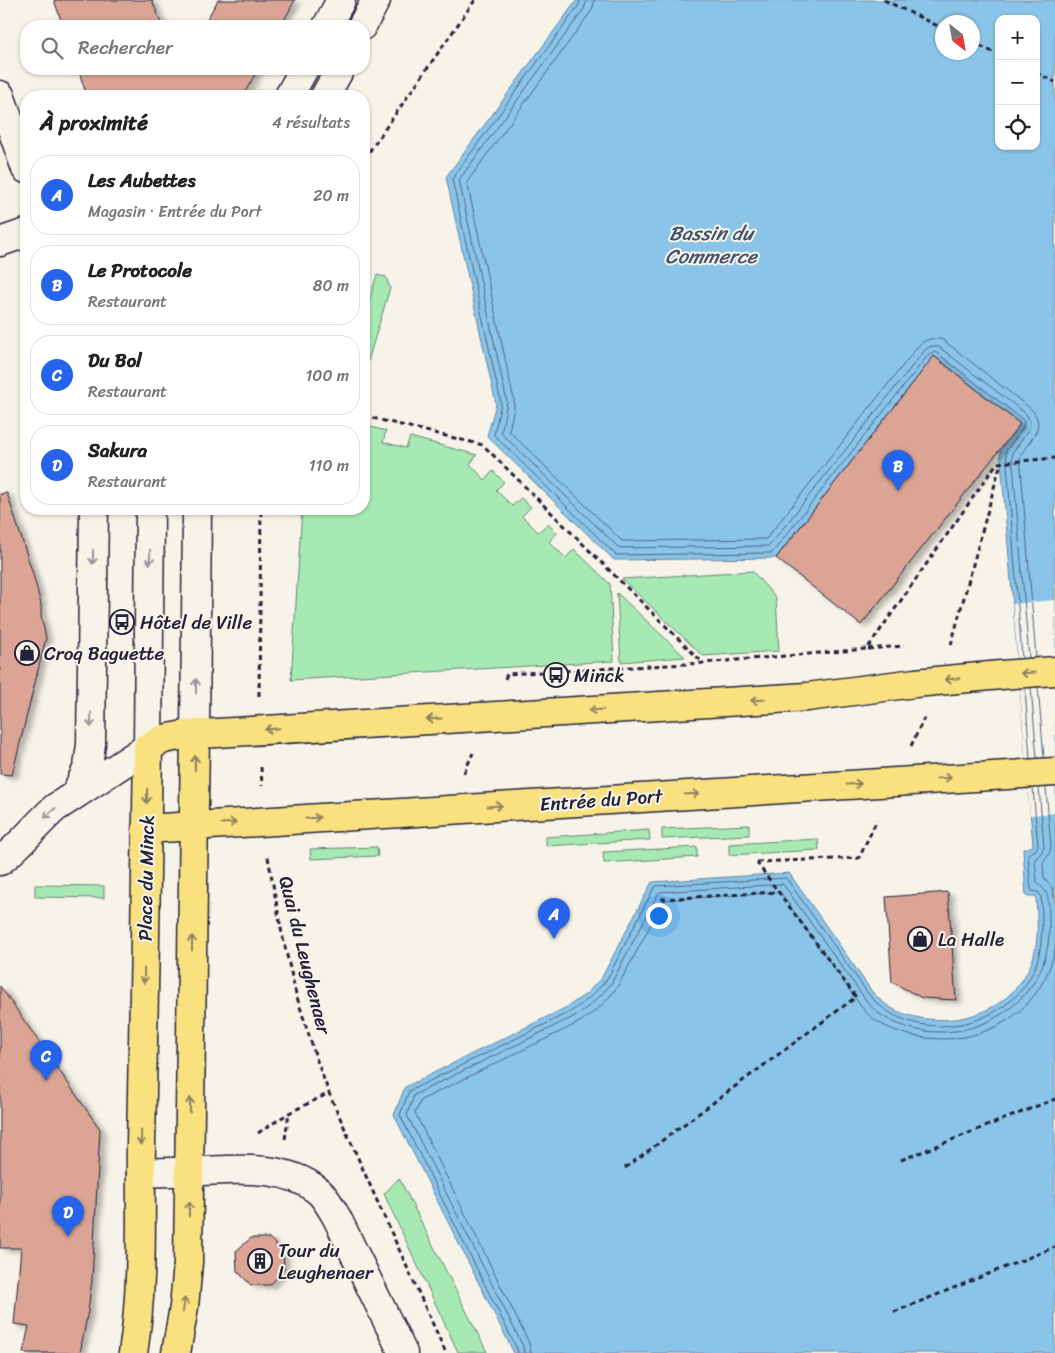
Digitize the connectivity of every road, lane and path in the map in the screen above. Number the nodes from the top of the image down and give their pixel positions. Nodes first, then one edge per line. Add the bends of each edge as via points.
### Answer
1 (341, 0) edge
2 (376, 0) edge
3 (475, 0) edge
4 (884, 0) edge
5 (330, 20) edge
6 (365, 20) edge
7 (935, 25) edge
8 (980, 46) edge
9 (995, 53) edge
10 (301, 75) edge
11 (337, 75) edge
12 (1040, 75) edge
13 (1055, 82) edge
14 (292, 90) edge
15 (328, 90) edge
16 (0, 95) edge
17 (370, 149) edge
18 (20, 152) edge
19 (20, 234) edge
20 (0, 242) edge
21 (370, 417) edge
22 (1055, 458) edge
23 (1001, 462) junction
24 (94, 515) edge
25 (150, 515) edge
26 (197, 515) edge
27 (261, 515) edge
28 (951, 642) dead end
29 (1055, 672) edge
30 (491, 716) junction
31 (260, 730) junction
32 (195, 735) junction
33 (148, 747) junction
34 (1055, 772) edge
35 (76, 793) junction
36 (446, 809) junction
37 (264, 821) junction
38 (193, 826) junction
39 (146, 829) junction
40 (859, 858) dead end
41 (0, 861) edge
42 (778, 892) junction
43 (662, 899) dead end
44 (329, 1092) junction
45 (1055, 1099) edge
46 (289, 1113) dead end
47 (901, 1160) dead end
48 (625, 1168) dead end
49 (189, 1172) junction
50 (140, 1173) junction
51 (1055, 1248) edge
52 (894, 1312) dead end
53 (132, 1353) edge
54 (176, 1353) edge
55 (403, 1353) edge
56 (446, 1353) edge

1 - 5 street
2 - 6 street
3 - 17 path
4 - 7 path
8 - 9 path
10 - 14 street
11 - 15 street
12 - 13 path
16 - 18 street
19 - 20 street
21 - 23 path via 483,445 703,663 867,649 997,463
22 - 23 path
23 - 28 path
24 -> 35 street via 91,744 88,767
25 -> 33 street, Place du Minck
32 -> 26 street
27 - 31 path, Quai du Leughenaer
29 -> 30 main road via 1001,674 807,697
30 -> 31 main road
30 - 36 path
31 - 32 main road
31 - 37 path, Quai du Leughenaer
32 - 33 main road via 174,736
38 -> 32 main road
33 - 35 street
33 -> 39 main road, Place du Minck
36 -> 34 main road, Entrée du Port
35 -> 41 street via 55,808
37 -> 36 main road, Entrée du Port
38 -> 37 main road, Entrée du Port
37 - 44 path, Quai du Leughenaer via 270,872 287,957
38 - 39 main road, Entrée du Port
49 -> 38 main road
39 -> 50 main road, Place du Minck
40 - 42 path via 757,862
42 - 43 path
42 - 48 path via 856,997
44 - 46 path
44 - 56 path, Quai du Leughenaer
45 - 47 path
49 - 50 street
54 -> 49 main road via 186,1285
49 - 55 street via 260,1170 300,1180 317,1190 337,1218
50 - 53 main road, Place du Minck via 140,1293
51 - 52 path

